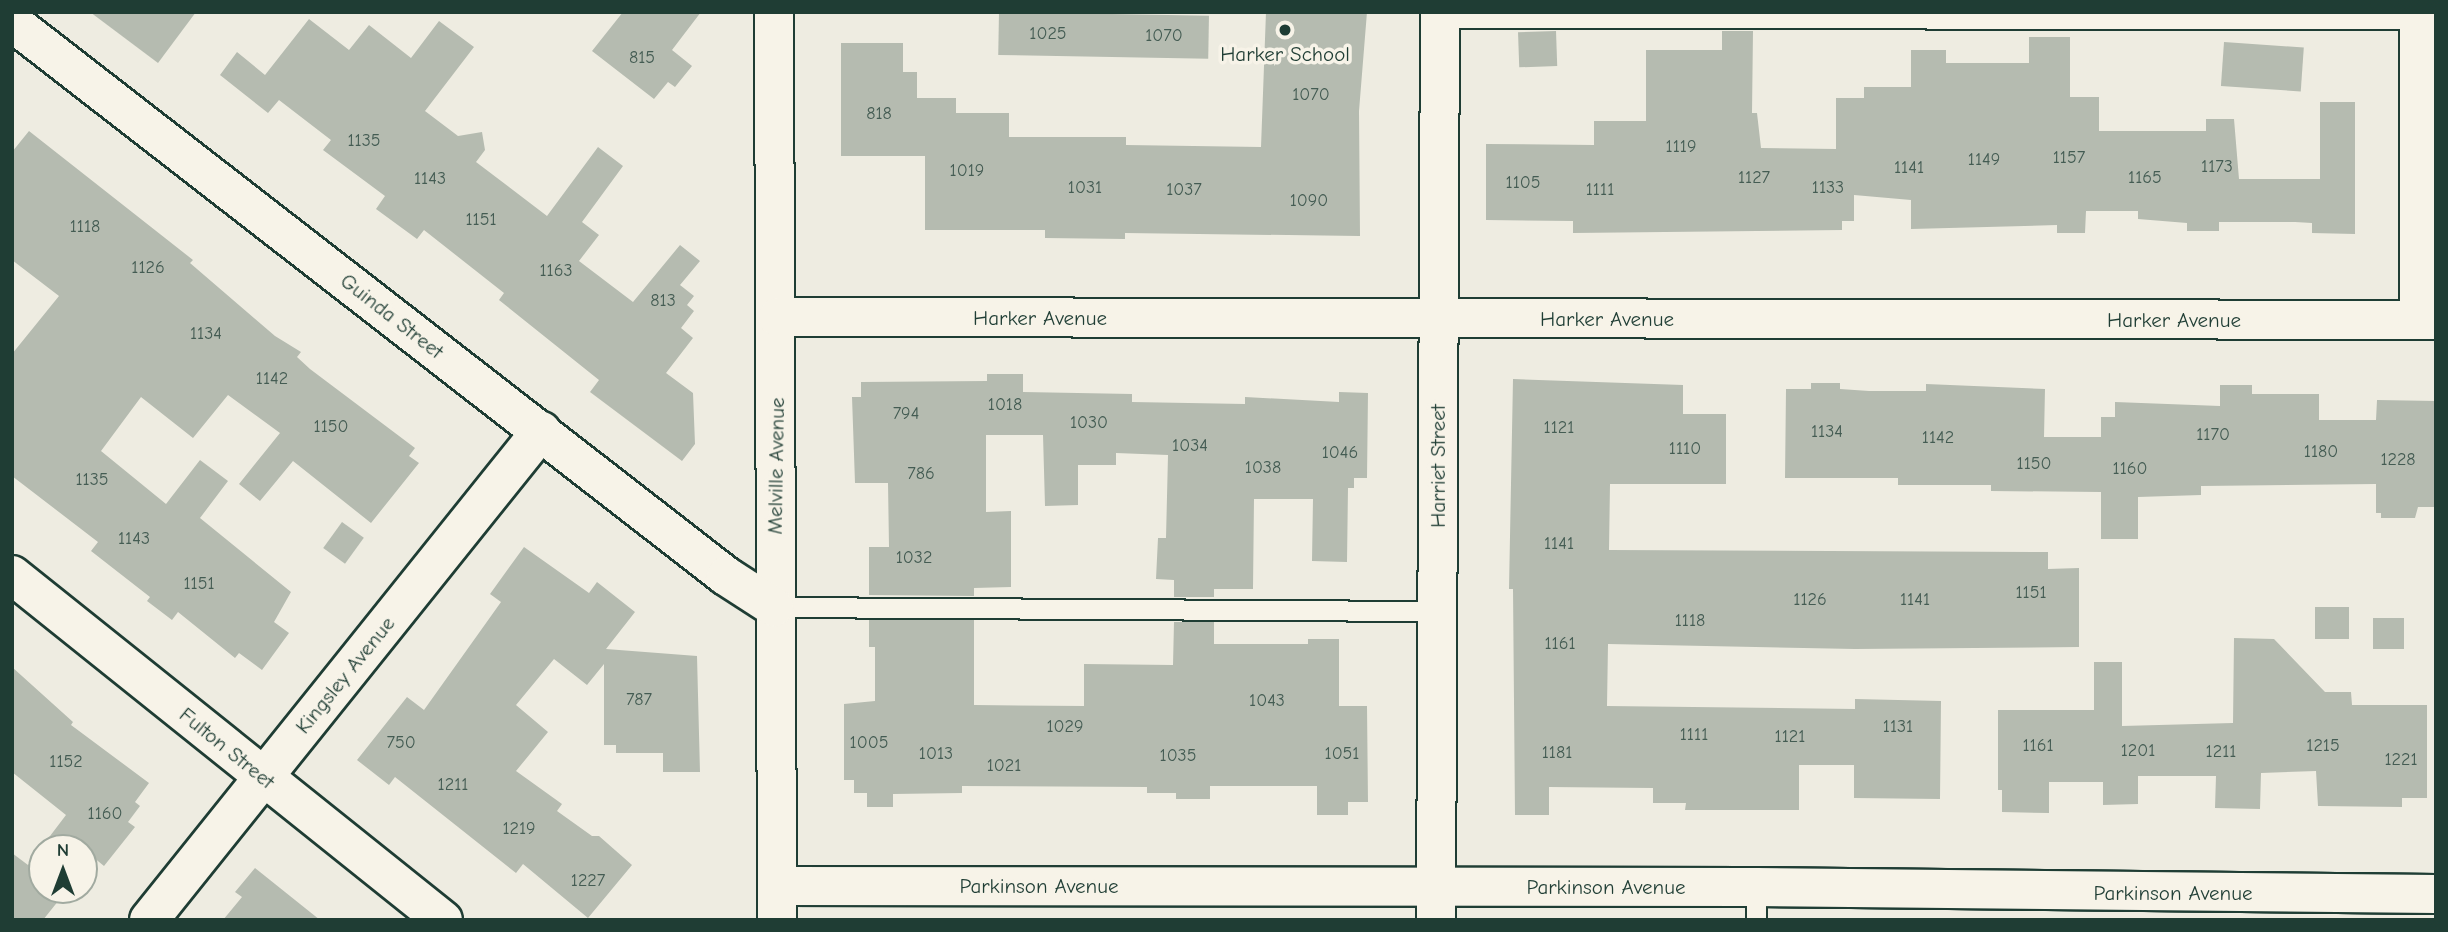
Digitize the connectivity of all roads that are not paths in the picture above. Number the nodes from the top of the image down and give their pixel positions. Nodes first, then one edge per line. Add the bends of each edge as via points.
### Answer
1 (774, 12) edge
2 (1440, 15) edge
3 (2419, 16) edge
4 (12, 22) edge
5 (778, 317) junction
6 (1438, 319) junction
7 (2427, 320) edge
8 (541, 431) junction
9 (12, 575) edge
10 (774, 607) junction
11 (1438, 611) junction
12 (264, 778) junction
13 (2436, 894) edge
14 (777, 903) edge
15 (1437, 903) edge
16 (1756, 903) edge
17 (2088, 906) edge
18 (149, 920) edge
19 (443, 920) edge

1 - 5 street, Melville Avenue
2 - 3 lane
2 - 6 street, Harriet Street
3 - 7 street
4 - 8 street, Guinda Street
5 - 6 street, Harker Avenue
5 - 10 street, Melville Avenue
6 - 7 street, Harker Avenue
6 - 11 street, Harriet Street
8 - 10 street, Guinda Street via 726,576
8 - 12 street, Kingsley Avenue
9 - 12 street, Fulton Street
10 - 11 lane
10 - 14 street, Melville Avenue
11 - 15 street, Harriet Street
12 - 18 street, Kingsley Avenue
12 - 19 street, Fulton Street
13 - 17 street, Parkinson Avenue
14 - 15 street, Parkinson Avenue
15 - 16 street, Parkinson Avenue
16 - 17 street, Parkinson Avenue

